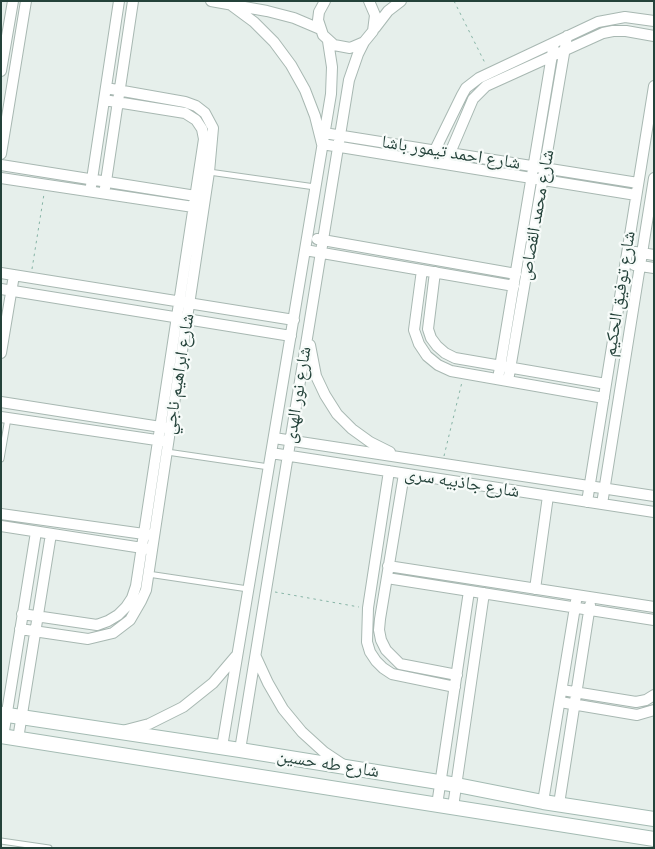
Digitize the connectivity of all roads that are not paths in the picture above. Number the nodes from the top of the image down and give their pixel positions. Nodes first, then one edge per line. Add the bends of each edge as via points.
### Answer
1 (13, 1) edge
2 (26, 1) edge
3 (119, 1) edge
4 (133, 1) edge
5 (211, 1) edge
6 (325, 1) edge
7 (369, 1) edge
8 (400, 1) edge
9 (231, 5) junction
10 (654, 21) edge
11 (320, 29) junction
12 (373, 31) junction
13 (568, 36) junction
14 (654, 36) edge
15 (328, 41) junction
16 (364, 42) junction
17 (554, 42) junction
18 (565, 50) junction
19 (552, 56) junction
20 (1, 69) edge
21 (15, 69) junction
22 (1, 85) edge
23 (12, 86) junction
24 (654, 86) edge
25 (106, 88) junction
26 (120, 91) junction
27 (104, 100) junction
28 (118, 102) junction
29 (205, 113) junction
30 (196, 120) junction
31 (324, 132) junction
32 (340, 135) junction
33 (322, 144) junction
34 (338, 147) junction
35 (435, 150) junction
36 (450, 153) junction
37 (1, 154) edge
38 (433, 162) junction
39 (448, 164) junction
40 (1, 165) edge
41 (533, 166) junction
42 (545, 168) junction
43 (209, 172) junction
44 (1, 178) edge
45 (531, 178) junction
46 (654, 178) edge
47 (92, 179) junction
48 (543, 180) junction
49 (106, 182) junction
50 (638, 183) junction
51 (315, 187) junction
52 (90, 192) junction
53 (104, 194) junction
54 (636, 194) junction
55 (200, 197) junction
56 (199, 208) junction
57 (307, 237) junction
58 (323, 240) junction
59 (305, 250) junction
60 (627, 251) junction
61 (321, 252) junction
62 (642, 254) junction
63 (654, 255) edge
64 (417, 256) junction
65 (626, 264) junction
66 (640, 266) junction
67 (654, 268) edge
68 (418, 270) junction
69 (435, 272) junction
70 (1, 273) edge
71 (516, 274) junction
72 (14, 275) junction
73 (514, 286) junction
74 (6, 290) edge
75 (184, 302) junction
76 (182, 318) junction
77 (294, 320) junction
78 (308, 333) junction
79 (291, 336) junction
80 (431, 338) junction
81 (419, 344) junction
82 (1, 353) edge
83 (506, 367) junction
84 (503, 380) junction
85 (606, 384) junction
86 (604, 398) junction
87 (1, 402) edge
88 (5, 417) edge
89 (165, 427) junction
90 (274, 438) junction
91 (291, 441) junction
92 (164, 445) junction
93 (271, 453) junction
94 (288, 456) junction
95 (410, 458) junction
96 (1, 459) edge
97 (269, 467) junction
98 (389, 471) junction
99 (498, 473) junction
100 (404, 474) junction
101 (590, 486) junction
102 (496, 488) junction
103 (604, 489) junction
104 (548, 496) junction
105 (654, 496) edge
106 (587, 502) junction
107 (602, 504) junction
108 (654, 512) edge
109 (1, 514) edge
110 (1, 526) edge
111 (36, 532) junction
112 (51, 534) junction
113 (149, 535) junction
114 (147, 549) junction
115 (388, 566) junction
116 (148, 574) junction
117 (387, 578) junction
118 (248, 589) junction
119 (535, 589) junction
120 (469, 591) junction
121 (484, 593) junction
122 (577, 596) junction
123 (591, 598) junction
124 (654, 607) edge
125 (575, 608) junction
126 (589, 610) junction
127 (22, 614) junction
128 (38, 617) junction
129 (654, 620) edge
130 (20, 629) junction
131 (35, 632) junction
132 (381, 640) junction
133 (367, 642) junction
134 (238, 653) junction
135 (256, 656) junction
136 (457, 675) junction
137 (455, 687) junction
138 (562, 690) junction
139 (576, 692) junction
140 (654, 695) edge
141 (560, 702) junction
142 (574, 705) junction
143 (654, 710) edge
144 (3, 714) edge
145 (22, 717) junction
146 (112, 730) junction
147 (2, 736) edge
148 (18, 739) junction
149 (222, 748) junction
150 (240, 750) junction
151 (348, 767) junction
152 (441, 783) junction
153 (457, 785) junction
154 (543, 802) junction
155 (437, 804) junction
156 (559, 804) junction
157 (453, 807) junction
158 (654, 810) edge
159 (635, 816) junction
160 (654, 818) edge
161 (654, 838) edge
162 (1, 841) edge
163 (49, 848) edge

1 - 20 street
2 - 21 street
3 - 25 street
4 - 26 street
5 - 9 street
6 - 11 street via 319,12
7 - 12 street via 375,15
8 - 12 street, شارع نور الهدى
9 - 11 street via 280,14
9 - 33 street via 254,22 291,65 315,116
10 - 13 street via 625,17 607,19
11 - 15 street
12 - 16 street, شارع نور الهدى
13 - 17 street
13 - 18 street, شارع محمد القصاص
14 - 18 street via 613,31
15 - 16 street via 342,47
15 - 31 street, شارع نور الهدى via 332,80
16 - 32 street, شارع نور الهدى via 349,80
17 - 19 street, شارع محمد القصاص
17 - 35 street via 479,78 466,88
18 - 19 street
18 - 42 street, شارع محمد القصاص
19 - 36 street via 486,86 476,95
19 - 41 street, شارع محمد القصاص
20 - 21 street
21 - 23 street
22 - 23 street
23 - 37 street
24 - 50 street, شارع توفيق الحكيم
25 - 26 street
25 - 27 street
26 - 28 street
26 - 29 street via 185,102
27 - 28 street
27 - 47 street
28 - 30 street via 185,113
28 - 49 street
29 - 30 street
29 - 43 street, شارع ابراهيم ناجي via 213,128
30 - 55 street, شارع ابراهيم ناجي via 204,139
31 - 32 street, شارع احمد تيمور باشا
31 - 33 street, شارع نور الهدى
32 - 34 street, شارع نور الهدى
32 - 35 street, شارع احمد تيمور باشا
33 - 34 street, شارع احمد تيمور باشا
33 - 51 street, شارع نور الهدى
34 - 38 street, شارع احمد تيمور باشا
34 - 58 street, شارع نور الهدى
35 - 36 street, شارع احمد تيمور باشا
35 - 38 street
36 - 39 street
36 - 41 street, شارع احمد تيمور باشا
38 - 39 street, شارع احمد تيمور باشا
39 - 45 street, شارع احمد تيمور باشا
40 - 47 street
41 - 42 street, شارع احمد تيمور باشا
41 - 45 street, شارع محمد القصاص
42 - 48 street, شارع محمد القصاص
42 - 50 street, شارع احمد تيمور باشا
43 - 51 lane
43 - 55 street, شارع ابراهيم ناجي
44 - 52 street
45 - 48 street, شارع احمد تيمور باشا
45 - 71 street, شارع محمد القصاص
46 - 62 street, شارع توفيق الحكيم
47 - 49 street
47 - 52 street
48 - 54 street, شارع احمد تيمور باشا
48 - 83 street, شارع محمد القصاص
49 - 53 street
49 - 55 street
50 - 54 street, شارع توفيق الحكيم
51 - 57 street, شارع نور الهدى
52 - 53 street
53 - 56 street
54 - 60 street, شارع توفيق الحكيم
55 - 56 street, شارع ابراهيم ناجي
56 - 75 street, شارع ابراهيم ناجي
57 - 58 street
57 - 59 street, شارع نور الهدى
58 - 61 street, شارع نور الهدى
58 - 64 street
59 - 61 street
59 - 77 street, شارع نور الهدى
60 - 62 street
60 - 65 street, شارع توفيق الحكيم
61 - 68 street
61 - 78 street, شارع نور الهدى
62 - 63 street
62 - 66 street, شارع توفيق الحكيم
64 - 68 street
64 - 71 street
65 - 66 street
65 - 85 street, شارع توفيق الحكيم
66 - 67 street
66 - 103 street, شارع توفيق الحكيم
68 - 69 street
68 - 81 street via 414,330
69 - 73 street
69 - 80 street via 428,329
70 - 72 street
71 - 73 street, شارع محمد القصاص
72 - 74 street
72 - 75 street
73 - 83 street, شارع محمد القصاص
74 - 76 street
74 - 82 street
75 - 76 street, شارع ابراهيم ناجي
75 - 77 street
76 - 79 street
76 - 89 street, شارع ابراهيم ناجي
77 - 79 street, شارع نور الهدى
78 - 91 street, شارع نور الهدى
78 - 95 street via 316,376 337,414 370,442
79 - 90 street, شارع نور الهدى
80 - 81 street
80 - 83 street via 445,353 455,358
81 - 84 street via 427,356 450,371
83 - 84 street, شارع محمد القصاص
83 - 85 street
84 - 86 street
85 - 86 street, شارع توفيق الحكيم
86 - 101 street, شارع توفيق الحكيم
87 - 89 street
88 - 92 street
88 - 96 lane
89 - 92 street, شارع ابراهيم ناجي
90 - 91 street, شارع جاذبيه سرى
90 - 93 street, شارع نور الهدى
91 - 94 street, شارع نور الهدى
91 - 95 street, شارع جاذبيه سرى
92 - 97 lane
92 - 113 street, شارع ابراهيم ناجي
93 - 94 street, شارع جاذبيه سرى
93 - 97 street, شارع نور الهدى
94 - 98 street, شارع جاذبيه سرى
94 - 135 street, شارع نور الهدى
95 - 99 street, شارع جاذبيه سرى
97 - 118 street, شارع نور الهدى
98 - 100 street, شارع جاذبيه سرى
98 - 133 street via 368,608
99 - 101 street, شارع جاذبيه سرى
99 - 102 street
100 - 102 street, شارع جاذبيه سرى
100 - 115 street
101 - 103 street, شارع جاذبيه سرى
101 - 106 street, شارع توفيق الحكيم
102 - 104 street, شارع جاذبيه سرى
103 - 105 street, شارع جاذبيه سرى
103 - 107 street, شارع توفيق الحكيم
104 - 106 street, شارع جاذبيه سرى
104 - 119 street
106 - 107 street, شارع جاذبيه سرى
107 - 108 street, شارع جاذبيه سرى
109 - 113 street
110 - 111 street
111 - 112 street
111 - 127 street
112 - 114 street
112 - 128 street
113 - 114 street, شارع ابراهيم ناجي
114 - 116 street, شارع ابراهيم ناجي
114 - 128 street, شارع ابراهيم ناجي via 132,598 118,615 97,625
115 - 117 street
115 - 119 street
116 - 118 lane
116 - 131 street, شارع ابراهيم ناجي via 146,590 136,611 113,633 88,639
117 - 120 street
117 - 132 street via 380,619
118 - 134 street, شارع نور الهدى
119 - 122 street
120 - 121 street
120 - 136 street
121 - 125 street
121 - 153 street
122 - 123 street
122 - 125 street
123 - 124 street
123 - 126 street
125 - 126 street
125 - 138 street
126 - 129 street
126 - 139 street
127 - 128 street, شارع ابراهيم ناجي
127 - 130 street
128 - 131 street
130 - 131 street, شارع ابراهيم ناجي
130 - 144 street
131 - 145 street
132 - 133 street
132 - 136 street via 400,664
133 - 137 street via 376,661 392,674
134 - 146 street via 213,683 183,707 131,730
134 - 149 street, شارع نور الهدى
135 - 150 street, شارع نور الهدى
135 - 151 street via 283,709 302,732 324,752
136 - 137 street
137 - 152 street
138 - 139 street
138 - 141 street
139 - 140 street via 636,702
139 - 142 street
141 - 142 street
141 - 154 street
142 - 143 street via 637,715
142 - 156 street
144 - 145 street, شارع طه حسين
144 - 147 street
145 - 146 street, شارع طه حسين
145 - 148 street
146 - 149 street, شارع طه حسين
147 - 148 street, شارع طه حسين
148 - 155 street, شارع طه حسين
149 - 150 street, شارع طه حسين
150 - 151 street, شارع طه حسين
151 - 152 street, شارع طه حسين
152 - 153 street, شارع طه حسين
152 - 155 street
153 - 154 street, شارع طه حسين
153 - 157 street
154 - 156 street, شارع طه حسين
155 - 157 street, شارع طه حسين
156 - 159 street, شارع طه حسين
157 - 161 street, شارع طه حسين
158 - 159 street
159 - 160 street, شارع طه حسين
162 - 163 lane

